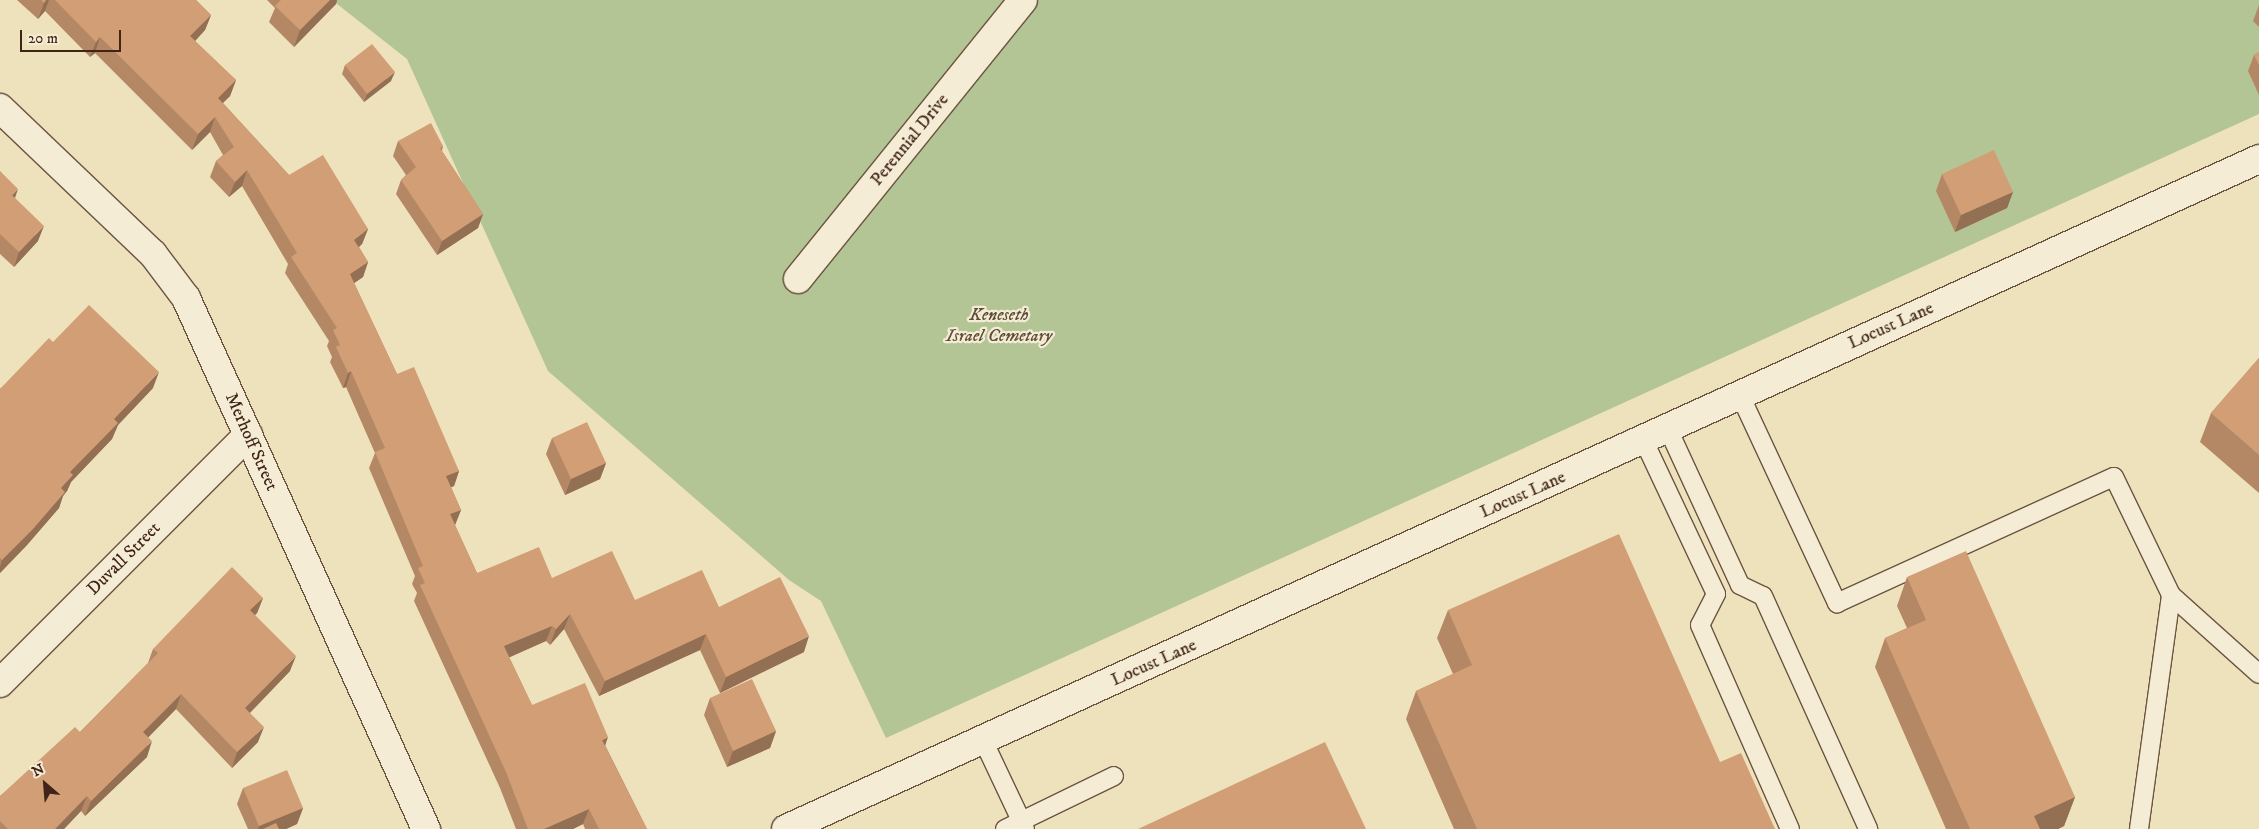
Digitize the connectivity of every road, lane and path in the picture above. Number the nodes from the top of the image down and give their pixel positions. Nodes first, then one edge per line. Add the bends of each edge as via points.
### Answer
1 (1022, 0) edge
2 (0, 108) edge
3 (2259, 159) edge
4 (798, 279) dead end
5 (1740, 395) junction
6 (1668, 430) junction
7 (248, 435) junction
8 (1644, 441) junction
9 (2171, 595) junction
10 (2259, 674) edge
11 (0, 683) edge
12 (983, 740) junction
13 (1114, 776) dead end
14 (1023, 825) edge
15 (426, 829) edge
16 (786, 829) edge
17 (1005, 829) edge
18 (1790, 829) edge
19 (1868, 829) edge
20 (2140, 829) edge

1 - 4 street, Perennial Drive
2 - 7 street, Merhoff Street via 153,254 186,298
3 - 5 street, Locust Lane
5 - 6 street, Locust Lane
5 - 9 lane via 1837,603 2114,477
6 - 8 street, Locust Lane
6 - 19 lane via 1740,585 1763,596
7 - 11 street, Duvall Street
7 - 15 street, Merhoff Street
8 - 12 street, Locust Lane
8 - 18 lane via 1716,594 1700,625
9 - 10 lane
9 - 20 lane
12 - 14 lane
12 - 16 street, Locust Lane
13 - 14 lane
14 - 17 lane

